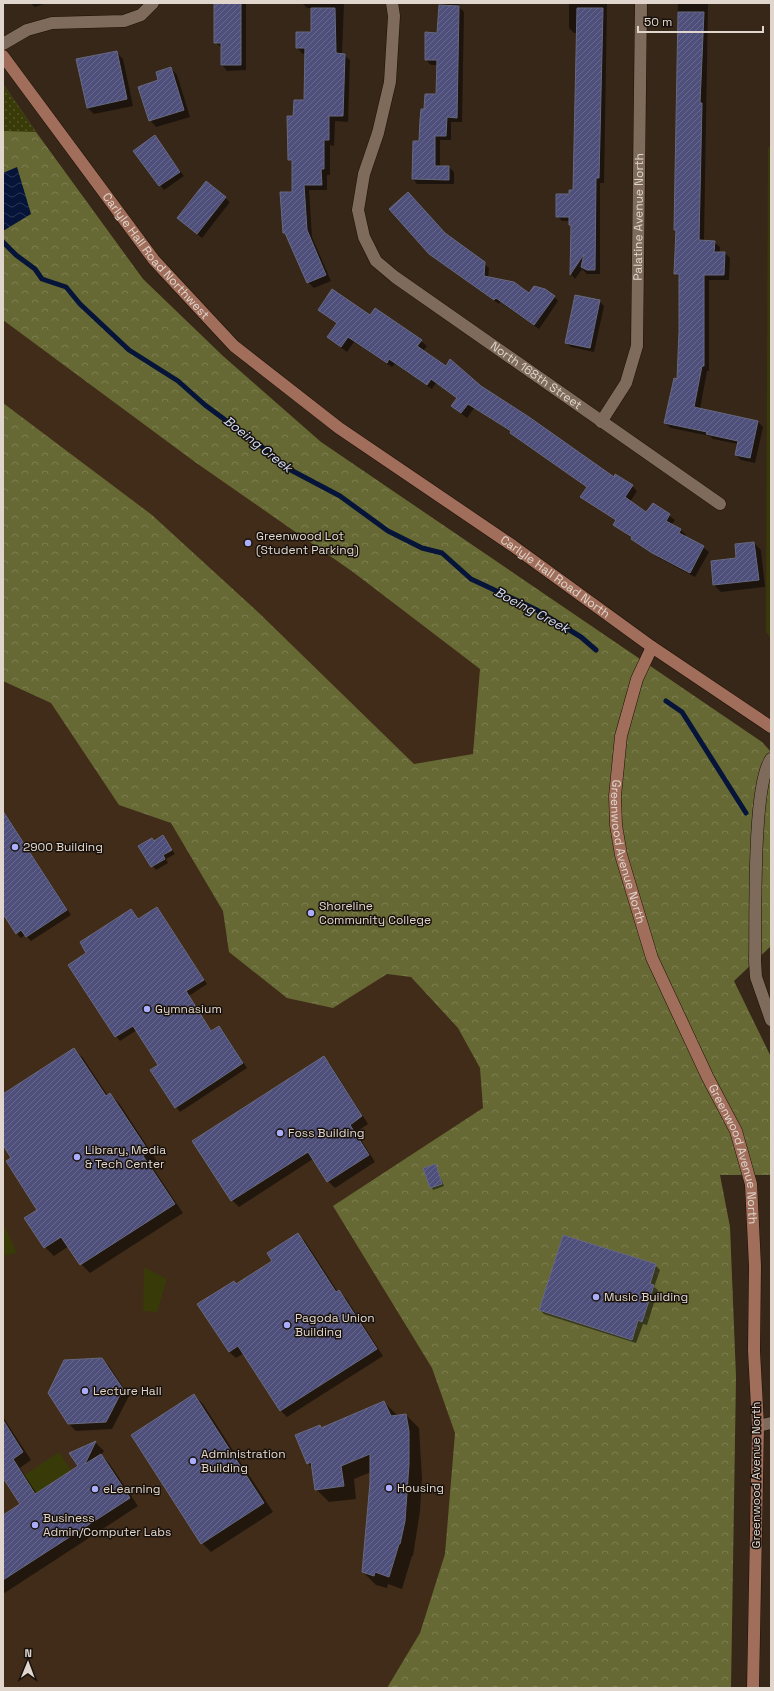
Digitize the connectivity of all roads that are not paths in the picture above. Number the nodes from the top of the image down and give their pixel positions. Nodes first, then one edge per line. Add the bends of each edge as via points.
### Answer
1 (153, 3) edge
2 (392, 3) edge
3 (641, 3) edge
4 (3, 44) edge
5 (3, 56) edge
6 (601, 422) junction
7 (339, 428) joint
8 (720, 504) dead end
9 (652, 647) junction
10 (771, 727) edge
11 (771, 759) edge
12 (771, 1020) edge
13 (771, 1423) edge
14 (758, 1426) junction
15 (753, 1688) edge

1 - 4 street via 141,15 124,21 52,23 27,30
2 - 6 street, North 168th Street via 394,16 390,82 378,133 364,174 358,210 364,237 376,261 395,277
3 - 6 street, Palatine Avenue North via 638,346 626,383
5 - 7 street, Carlyle Hall Road Northwest via 154,260 234,346
6 - 8 street, North 168th Street
7 - 9 street, Carlyle Hall Road North via 513,546
9 - 10 street, Carlyle Hall Road North
9 - 14 street, Greenwood Avenue North via 636,679 621,736 615,796 617,833 620,855 652,958 708,1078 736,1131 751,1184
11 - 12 street via 761,791 755,953 756,977
13 - 14 street
14 - 15 street, Greenwood Avenue North

